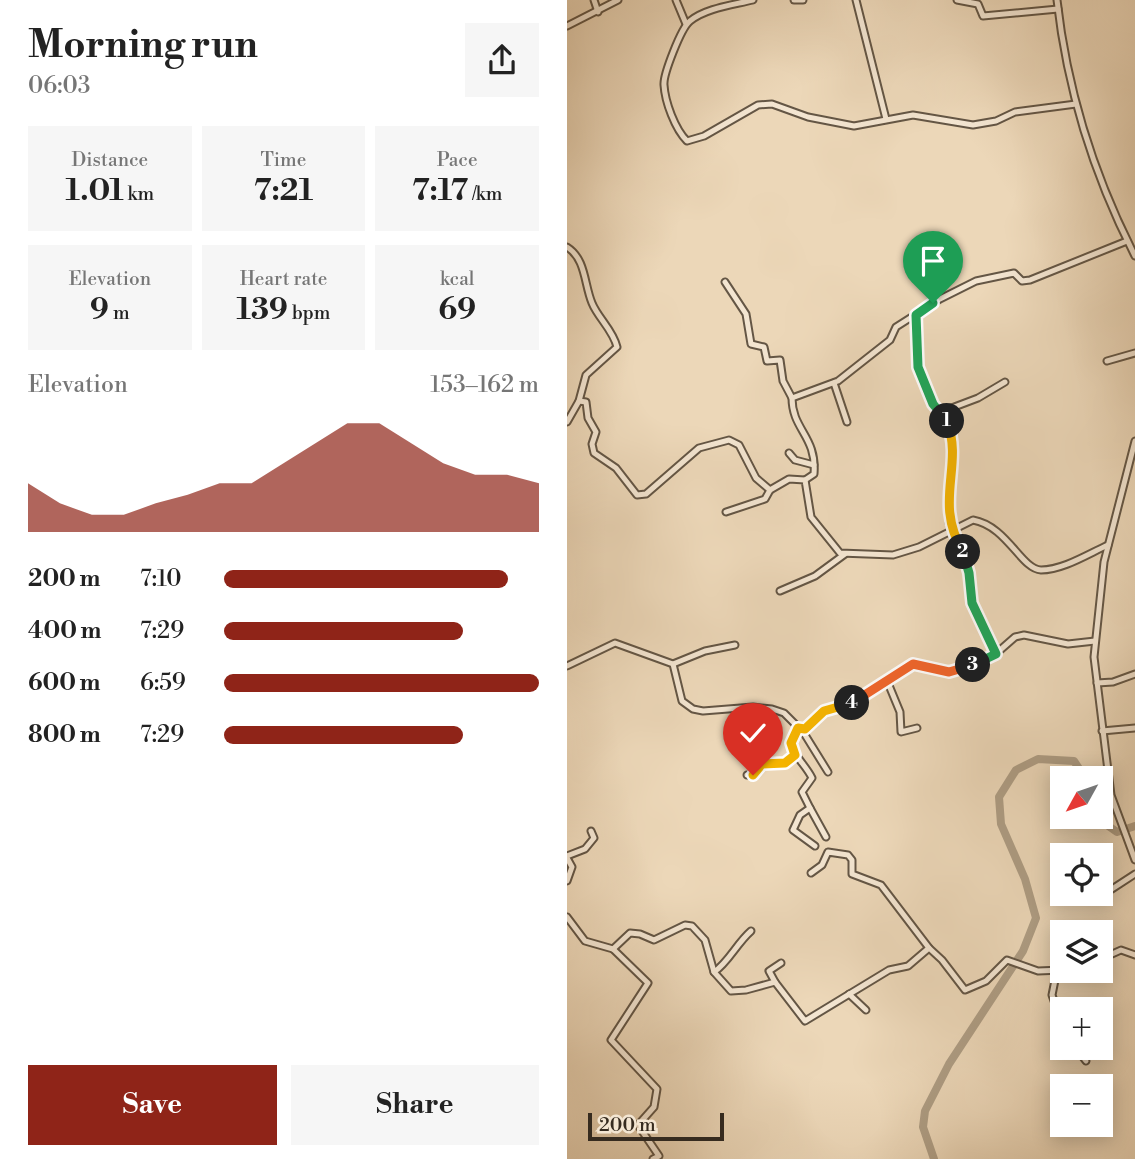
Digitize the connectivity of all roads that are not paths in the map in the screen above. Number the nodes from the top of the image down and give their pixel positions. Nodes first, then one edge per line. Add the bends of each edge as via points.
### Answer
1 (594, 0) edge
2 (618, 0) edge
3 (675, 0) edge
4 (753, 0) edge
5 (794, 0) edge
6 (803, 0) edge
7 (856, 0) edge
8 (957, 0) edge
9 (1057, 0) edge
10 (1058, 9) junction
11 (598, 12) junction
12 (686, 24) junction
13 (567, 26) edge
14 (1076, 104) junction
15 (886, 119) junction
16 (1127, 241) junction
17 (567, 247) edge
18 (1135, 256) edge
19 (726, 282) dead end
20 (916, 315) junction
21 (1135, 353) edge
22 (1107, 361) dead end
23 (1005, 382) dead end
24 (834, 383) junction
25 (792, 398) junction
26 (579, 401) junction
27 (941, 412) junction
28 (567, 422) edge
29 (847, 422) dead end
30 (1135, 442) edge
31 (789, 453) dead end
32 (814, 465) junction
33 (805, 480) junction
34 (769, 490) junction
35 (726, 512) dead end
36 (951, 530) junction
37 (1108, 545) junction
38 (845, 554) junction
39 (781, 591) dead end
40 (1095, 640) junction
41 (735, 646) dead end
42 (996, 654) junction
43 (673, 664) junction
44 (567, 666) edge
45 (1135, 674) edge
46 (888, 683) junction
47 (1097, 683) junction
48 (917, 728) dead end
49 (1135, 728) edge
50 (800, 729) junction
51 (1103, 731) junction
52 (753, 751) dead end
53 (795, 755) junction
54 (762, 764) junction
55 (828, 772) dead end
56 (747, 775) dead end
57 (810, 808) junction
58 (591, 831) dead end
59 (826, 837) dead end
60 (815, 846) dead end
61 (567, 857) edge
62 (1135, 860) edge
63 (811, 873) dead end
64 (1135, 874) edge
65 (567, 881) edge
66 (1113, 888) edge
67 (567, 918) edge
68 (751, 931) dead end
69 (929, 948) junction
70 (613, 949) junction
71 (1113, 954) edge
72 (1135, 955) edge
73 (781, 963) dead end
74 (1050, 970) edge
75 (714, 972) junction
76 (775, 982) junction
77 (849, 994) junction
78 (866, 1010) dead end
79 (657, 1158) edge

1 - 11 street
2 - 11 street
3 - 12 street
4 - 12 street via 702,13
5 - 6 street
7 - 15 street
8 - 10 street via 978,4 983,16
9 - 10 street
10 - 14 street
11 - 13 street
12 - 15 street via 663,85 687,141 768,103 845,125
14 - 15 street via 1015,112 973,125 931,116
14 - 16 street
16 - 18 street
16 - 20 street via 1030,280 1022,281 1014,273 976,281
17 - 26 street via 585,273 592,303 617,344 614,352 586,375
19 - 25 street via 746,314 751,344 764,347 768,362 780,361 783,382
20 - 24 street
20 - 27 street via 918,367
21 - 22 street
23 - 27 street
24 - 25 street
24 - 29 street
25 - 32 street via 794,415 813,447
26 - 28 street
26 - 34 street via 586,402 596,432 594,453 616,468 637,495 646,494 705,444 729,440 739,445 756,478
27 - 36 street via 953,446 947,505
30 - 37 street
31 - 32 street via 795,460
32 - 33 street via 813,475
33 - 34 street via 792,478
33 - 38 street via 811,517 834,549
34 - 35 street via 765,499
36 - 37 street via 970,521 981,522 1010,540 1027,564 1041,570
36 - 38 street via 893,555
36 - 42 street via 967,563 972,603
37 - 40 street
38 - 39 street via 815,576
40 - 42 street via 1068,644 1024,635 1014,637
40 - 47 street
41 - 43 street via 705,651
42 - 46 street via 949,672 916,664
43 - 44 street via 615,643
43 - 50 street via 682,701 693,709 772,709 784,713
45 - 47 street
46 - 48 street via 900,712 901,732
46 - 50 street via 848,705 824,711
47 - 51 street
49 - 51 street
50 - 53 street via 791,743
50 - 55 street
51 - 62 street via 1111,795
52 - 54 street
53 - 54 street via 785,763
53 - 57 street via 812,777 802,792
54 - 56 street via 753,775
57 - 59 street
57 - 60 street via 793,830
58 - 61 street via 594,838 589,845
61 - 65 street via 572,867
63 - 69 street via 828,852 848,855 852,874 876,881 886,890
64 - 66 street
67 - 70 street via 585,941
68 - 75 street
69 - 74 street via 965,990 978,986 1006,960
69 - 77 street via 908,966 889,970
70 - 75 street via 630,933 656,940 689,925 703,936
70 - 79 street via 648,983 611,1040 657,1089 654,1107 638,1125
71 - 72 street via 1121,950
73 - 76 street via 768,971
75 - 76 street via 734,992
76 - 77 street via 805,1021
77 - 78 street

